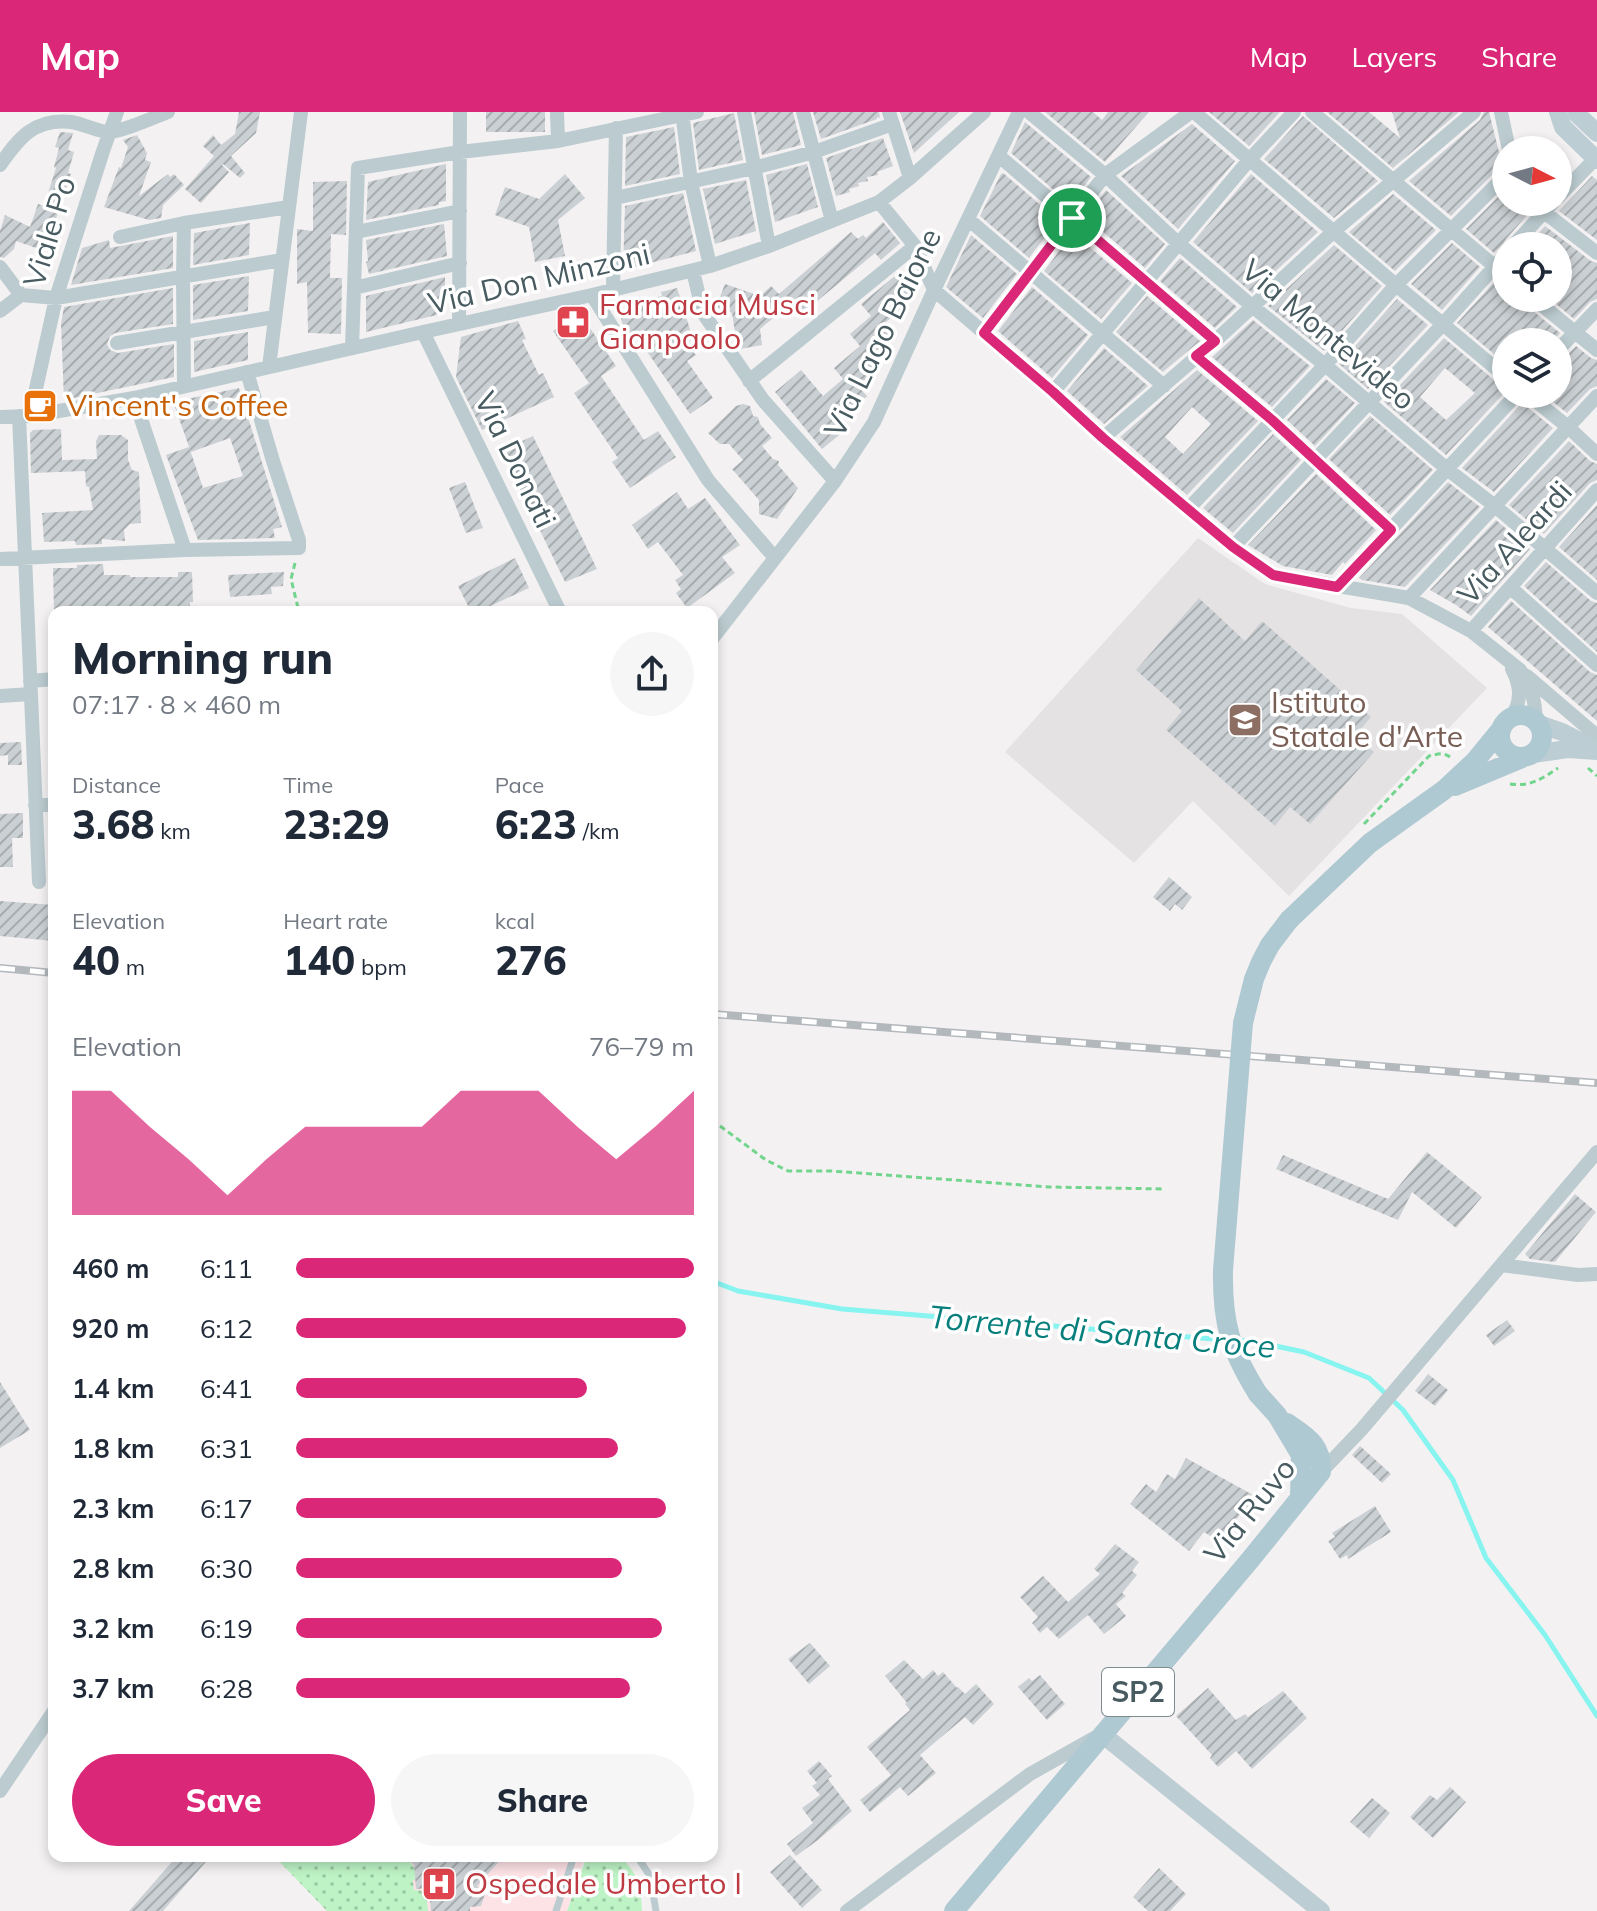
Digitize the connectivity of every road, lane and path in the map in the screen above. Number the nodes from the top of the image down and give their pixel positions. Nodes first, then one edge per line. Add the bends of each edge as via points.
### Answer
1 (117, 112) edge
2 (168, 112) edge
3 (301, 112) edge
4 (460, 112) edge
5 (557, 112) edge
6 (697, 112) edge
7 (744, 112) edge
8 (803, 112) edge
9 (1019, 112) edge
10 (1029, 112) edge
11 (1192, 112) edge
12 (1294, 112) edge
13 (1312, 112) edge
14 (1474, 112) edge
15 (1501, 112) edge
16 (1558, 112) edge
17 (1577, 112) edge
18 (682, 114) edge
19 (976, 114) edge
20 (891, 118) edge
21 (616, 128) junction
22 (111, 132) junction
23 (1597, 133) edge
24 (1506, 136) edge
25 (558, 141) junction
26 (460, 152) junction
27 (814, 152) junction
28 (999, 156) junction
29 (1250, 159) junction
30 (1596, 160) edge
31 (1, 163) edge
32 (754, 168) junction
33 (1105, 175) junction
34 (910, 178) junction
35 (1394, 179) junction
36 (691, 182) junction
37 (1572, 183) edge
38 (1492, 190) edge
39 (615, 198) junction
40 (879, 202) junction
41 (289, 207) junction
42 (460, 211) junction
43 (1540, 216) edge
44 (1558, 216) edge
45 (1072, 218) junction
46 (968, 219) junction
47 (832, 221) junction
48 (184, 223) junction
49 (1452, 231) junction
50 (356, 232) junction
51 (1333, 232) junction
52 (1526, 232) edge
53 (120, 237) dead end
54 (1178, 243) junction
55 (769, 246) junction
56 (915, 246) junction
57 (1597, 253) edge
58 (282, 260) junction
59 (460, 263) junction
60 (1492, 264) edge
61 (710, 266) junction
62 (0, 267) edge
63 (693, 271) junction
64 (1030, 272) junction
65 (183, 277) junction
66 (1492, 278) edge
67 (1146, 282) junction
68 (1396, 285) junction
69 (354, 288) junction
70 (613, 290) junction
71 (934, 290) junction
72 (21, 295) junction
73 (592, 295) junction
74 (56, 298) junction
75 (1252, 306) junction
76 (1597, 309) edge
77 (0, 311) edge
78 (1550, 312) edge
79 (275, 317) junction
80 (459, 324) junction
81 (1443, 324) junction
82 (423, 332) junction
83 (1575, 332) junction
84 (183, 333) junction
85 (984, 333) junction
86 (1103, 333) junction
87 (1572, 335) edge
88 (1215, 341) junction
89 (117, 343) dead end
90 (352, 348) junction
91 (1597, 350) edge
92 (1196, 356) junction
93 (1325, 365) junction
94 (1492, 365) edge
95 (269, 367) junction
96 (247, 372) junction
97 (749, 381) junction
98 (184, 386) junction
99 (1164, 386) junction
100 (1053, 392) junction
101 (1597, 396) edge
102 (134, 398) junction
103 (1368, 403) junction
104 (1504, 408) edge
105 (1544, 408) edge
106 (24, 416) junction
107 (0, 417) edge
108 (1272, 420) junction
109 (1568, 427) junction
110 (1103, 438) junction
111 (1597, 454) edge
112 (1316, 460) junction
113 (1447, 469) junction
114 (835, 481) junction
115 (1597, 490) edge
116 (1495, 506) junction
117 (1188, 509) junction
118 (1391, 530) junction
119 (1233, 547) junction
120 (299, 548) junction
121 (1546, 548) junction
122 (185, 550) junction
123 (25, 557) junction
124 (775, 558) junction
125 (0, 559) edge
126 (1337, 587) junction
127 (1511, 588) junction
128 (1597, 593) edge
129 (1409, 598) junction
130 (298, 606) edge
131 (557, 606) edge
132 (718, 631) edge
133 (1471, 631) junction
134 (1597, 665) edge
135 (1514, 666) junction
136 (48, 681) edge
137 (31, 688) junction
138 (0, 696) edge
139 (1506, 723) junction
140 (1537, 723) junction
141 (1597, 736) edge
142 (1597, 750) edge
143 (1527, 756) junction
144 (1444, 790) junction
145 (35, 805) junction
146 (48, 805) edge
147 (39, 882) dead end
148 (718, 1124) edge
149 (1597, 1152) edge
150 (1165, 1189) dead end
151 (1501, 1265) junction
152 (1597, 1274) edge
153 (1359, 1431) junction
154 (1306, 1447) junction
155 (1321, 1472) junction
156 (1300, 1498) junction
157 (48, 1720) edge
158 (1102, 1734) junction
159 (0, 1791) edge
160 (572, 1862) edge
161 (641, 1862) edge
162 (556, 1911) edge
163 (656, 1911) edge
164 (847, 1911) edge
165 (954, 1911) edge
166 (1321, 1911) edge

1 - 22 street, Viale Po
2 - 22 street
3 - 41 street
4 - 26 street
5 - 25 street
6 - 18 street
7 - 32 street
8 - 27 street
9 - 28 street, Via Lago Baione
10 - 33 street, Via Montevideo
11 - 29 street
11 - 33 street
12 - 29 street
13 - 35 street
14 - 35 street
15 - 24 street
16 - 30 street via 1563,127
17 - 23 street
18 - 21 street
18 - 36 street
19 - 34 street, Via Don Minzoni
20 - 27 street
20 - 34 street
21 - 25 street
21 - 39 street
22 - 31 street via 50,122 15,143
22 - 74 street, Viale Po
25 - 26 street
26 - 42 street
26 - 50 street via 358,168
27 - 32 street
27 - 47 street
28 - 45 street
28 - 46 street, Via Lago Baione
29 - 51 street
29 - 54 street
30 - 37 street
32 - 36 street
32 - 55 street
33 - 45 street
33 - 54 street, Via Montevideo
34 - 40 street, Via Don Minzoni
35 - 49 street
35 - 51 street
36 - 39 street
36 - 61 street
38 - 49 street
39 - 70 street
40 - 47 street, Via Don Minzoni
40 - 56 street
41 - 48 street
41 - 58 street
42 - 50 street
42 - 59 street
43 - 52 street
44 - 57 street
45 - 64 street
45 - 67 street
46 - 64 street
46 - 71 street, Via Lago Baione
47 - 55 street, Via Don Minzoni
48 - 53 street
48 - 65 street
49 - 60 street
49 - 68 street
50 - 69 street
51 - 68 street
51 - 75 street
54 - 67 street
54 - 75 street, Via Montevideo
55 - 61 street, Via Don Minzoni
56 - 71 street
56 - 97 street
58 - 65 street
58 - 79 street
59 - 69 street
59 - 80 street
61 - 63 street, Via Don Minzoni
62 - 72 street
63 - 70 street, Via Don Minzoni
63 - 97 street via 703,313
64 - 85 street
64 - 86 street
65 - 74 street
65 - 84 street
66 - 81 street
67 - 86 street
67 - 88 street
68 - 81 street
68 - 93 street
69 - 90 street
70 - 73 street, Via Don Minzoni
71 - 85 street
71 - 114 street, Via Lago Baione via 874,422
72 - 74 street
72 - 77 street
73 - 80 street, Via Don Minzoni
73 - 124 street via 708,480
74 - 106 street, Viale Po
75 - 88 street
75 - 93 street, Via Montevideo
76 - 83 street
78 - 83 street
79 - 84 street
79 - 95 street
80 - 82 street, Via Don Minzoni
81 - 94 street
81 - 103 street
82 - 90 street, Via Don Minzoni
82 - 131 street, Via Donati
83 - 87 street
83 - 91 street
84 - 89 street
84 - 98 street
85 - 100 street
86 - 99 street
86 - 100 street
88 - 92 street
90 - 95 street, Via Don Minzoni
92 - 99 street
92 - 108 street
93 - 103 street, Via Montevideo
93 - 108 street
95 - 96 street, Via Don Minzoni
96 - 98 street, Via Don Minzoni
96 - 120 street
97 - 114 street
98 - 102 street, Via Don Minzoni
99 - 110 street
100 - 110 street
101 - 109 street
102 - 106 street, Via Don Minzoni
102 - 122 street
103 - 112 street
103 - 113 street, Via Montevideo
104 - 113 street
105 - 109 street
106 - 107 street, Via Don Minzoni
106 - 123 street, Viale Po
108 - 112 street
108 - 117 street
109 - 111 street
109 - 116 street
110 - 117 street
112 - 118 street
112 - 119 street
113 - 116 street, Via Montevideo
113 - 118 street
114 - 124 street, Via Lago Baione
115 - 121 street, Via Aleardi
116 - 121 street, Via Montevideo
116 - 129 street
117 - 119 street
118 - 126 street
119 - 126 street via 1273,575
120 - 122 street
120 - 130 path via 291,579
121 - 127 street, Via Aleardi
121 - 128 street, Via Montevideo
122 - 123 street
123 - 125 street
123 - 137 street, Viale Po
124 - 132 street, Via Lago Baione
126 - 129 street
127 - 133 street, Via Aleardi
127 - 134 street
129 - 133 street
133 - 135 street
135 - 139 street via 1519,703
135 - 140 street via 1534,696
135 - 141 street
136 - 137 street
137 - 138 street
137 - 145 street, Viale Po
139 - 140 main road via 1524,715
139 - 143 main road via 1502,747 1514,756
139 - 144 main road
140 - 142 street
140 - 143 main road via 1542,740
142 - 143 street
143 - 144 main road
144 - 154 main road, bridge via 1370,843 1289,920 1261,962 1243,1023 1223,1270 1226,1327 1258,1394
145 - 146 street
145 - 147 street, Viale Po
148 - 150 path via 788,1171
149 - 151 street, Via Ruvo
151 - 152 street
151 - 153 street, Via Ruvo
153 - 154 street via 1341,1444
153 - 155 street, Via Ruvo
154 - 155 main road via 1310,1464
154 - 156 main road
155 - 156 main road, Via Ruvo / SP2
156 - 158 main road, Via Ruvo / SP2
157 - 159 street
158 - 164 street via 1030,1774
158 - 165 main road, Via Ruvo / SP2
158 - 166 street
160 - 162 lane
161 - 163 lane via 650,1876

